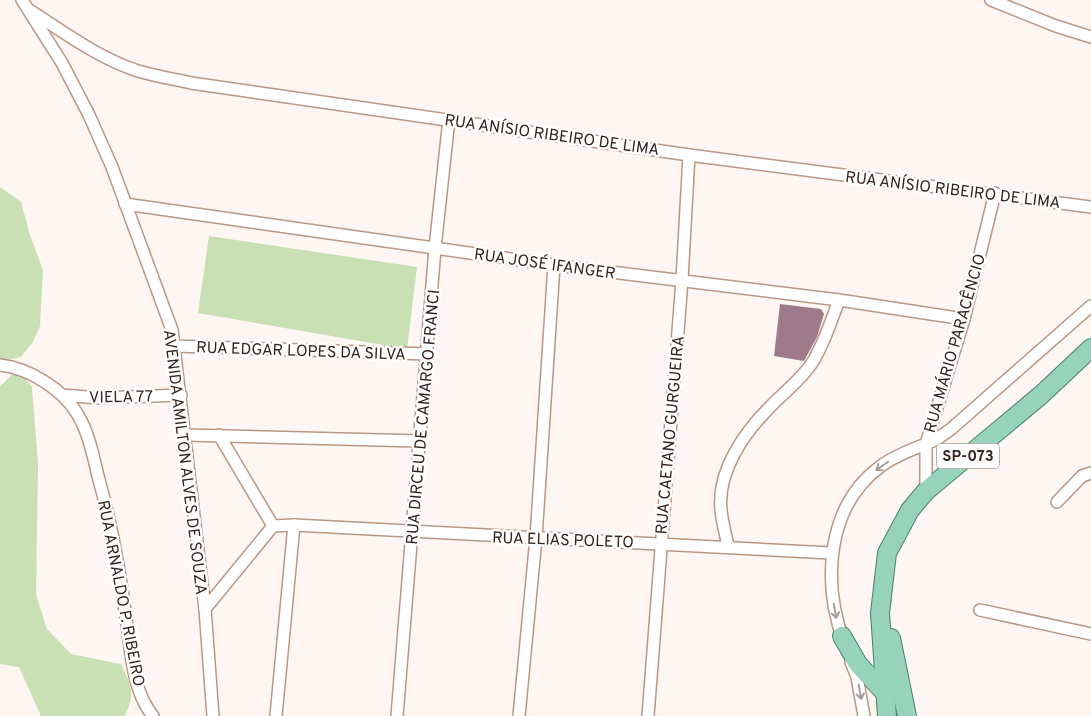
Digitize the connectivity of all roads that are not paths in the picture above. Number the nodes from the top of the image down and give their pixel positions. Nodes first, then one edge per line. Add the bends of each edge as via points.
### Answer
1 (22, 0) edge
2 (991, 0) edge
3 (29, 10) junction
4 (1091, 36) edge
5 (449, 119) junction
6 (688, 155) junction
7 (995, 193) junction
8 (125, 204) junction
9 (1091, 207) edge
10 (434, 248) junction
11 (554, 265) junction
12 (682, 280) junction
13 (839, 300) junction
14 (1091, 306) edge
15 (964, 319) junction
16 (174, 346) junction
17 (1091, 348) edge
18 (428, 354) junction
19 (0, 365) edge
20 (62, 395) junction
21 (181, 395) junction
22 (186, 435) junction
23 (219, 435) junction
24 (419, 441) junction
25 (926, 444) junction
26 (1091, 473) edge
27 (926, 491) junction
28 (1057, 502) dead end
29 (294, 525) junction
30 (273, 526) junction
31 (412, 532) junction
32 (536, 538) junction
33 (660, 543) junction
34 (728, 547) junction
35 (831, 553) junction
36 (882, 588) junction
37 (205, 609) junction
38 (980, 610) dead end
39 (1091, 634) edge
40 (842, 636) junction
41 (886, 694) junction
42 (145, 711) edge
43 (153, 716) edge
44 (213, 716) edge
45 (276, 716) edge
46 (397, 716) edge
47 (519, 716) edge
48 (648, 716) edge
49 (864, 716) edge
50 (887, 716) edge
51 (907, 716) edge

1 - 3 street, AVENIDA AMILTON ALVES DE SOUZA
2 - 4 street
3 - 5 street, RUA ANÍSIO RIBEIRO DE LIMA via 88,47 138,71 191,83
3 - 8 street, AVENIDA AMILTON ALVES DE SOUZA via 89,114
5 - 6 street, RUA ANÍSIO RIBEIRO DE LIMA
5 - 10 street, RUA DIRCEU DE CAMARGO FRANCI
6 - 7 street, RUA ANÍSIO RIBEIRO DE LIMA
6 - 12 street, RUA CAETANO GURGUEIRA
7 - 9 street, RUA ANÍSIO RIBEIRO DE LIMA
7 - 15 street, RUA MÁRIO PARACÊNCIO
8 - 10 street, RUA JOSÉ IFANGER
8 - 16 street, AVENIDA AMILTON ALVES DE SOUZA via 172,330
10 - 11 street, RUA JOSÉ IFANGER
10 - 18 street, RUA DIRCEU DE CAMARGO FRANCI
11 - 12 street, RUA JOSÉ IFANGER
11 - 32 street
12 - 13 street, RUA JOSÉ IFANGER
12 - 33 street, RUA CAETANO GURGUEIRA
13 - 15 street, RUA JOSÉ IFANGER
13 - 34 street via 811,363 758,421 727,468 721,489 721,509
14 - 25 street via 951,429
15 - 25 street, RUA MÁRIO PARACÊNCIO
16 - 18 street, RUA EDGAR LOPES DA SILVA
16 - 21 street, AVENIDA AMILTON ALVES DE SOUZA
17 - 27 main road, SP-073 via 1041,395
18 - 24 street, RUA DIRCEU DE CAMARGO FRANCI
19 - 20 street, RUA ARNALDO P. RIBEIRO via 24,372
20 - 21 street, VIELA 77 via 99,398
20 - 42 street, RUA ARNALDO P. RIBEIRO via 78,414 90,444 113,533 133,664
21 - 22 street, AVENIDA AMILTON ALVES DE SOUZA
22 - 23 street
22 - 37 street, AVENIDA AMILTON ALVES DE SOUZA
23 - 24 street
23 - 30 street
24 - 31 street, RUA DIRCEU DE CAMARGO FRANCI
25 - 27 street
25 -> 35 street, RUA MÁRIO PARACÊNCIO via 881,466 864,481 842,518
26 - 28 street via 1082,476
27 - 36 main road, SP-073 via 910,510 887,553
29 - 30 street, RUA ELIAS POLETO
29 - 31 street, RUA ELIAS POLETO
29 - 45 street
30 - 37 street
31 - 32 street, RUA ELIAS POLETO
31 - 46 street, RUA DIRCEU DE CAMARGO FRANCI
32 - 33 street, RUA ELIAS POLETO
32 - 47 street
33 - 34 street, RUA ELIAS POLETO
33 - 48 street, RUA CAETANO GURGUEIRA
34 - 35 street, RUA ELIAS POLETO
35 -> 40 street, RUA MÁRIO PARACÊNCIO via 833,599
36 - 41 main road, SP-073 via 880,613
36 - 51 main road, SP-073
37 - 44 street, AVENIDA AMILTON ALVES DE SOUZA
38 - 39 street
40 - 41 main road via 858,664
40 -> 49 street, RUA MÁRIO PARACÊNCIO via 857,677
41 - 50 main road, SP-073
42 - 43 street, RUA ARNALDO P. RIBEIRO

